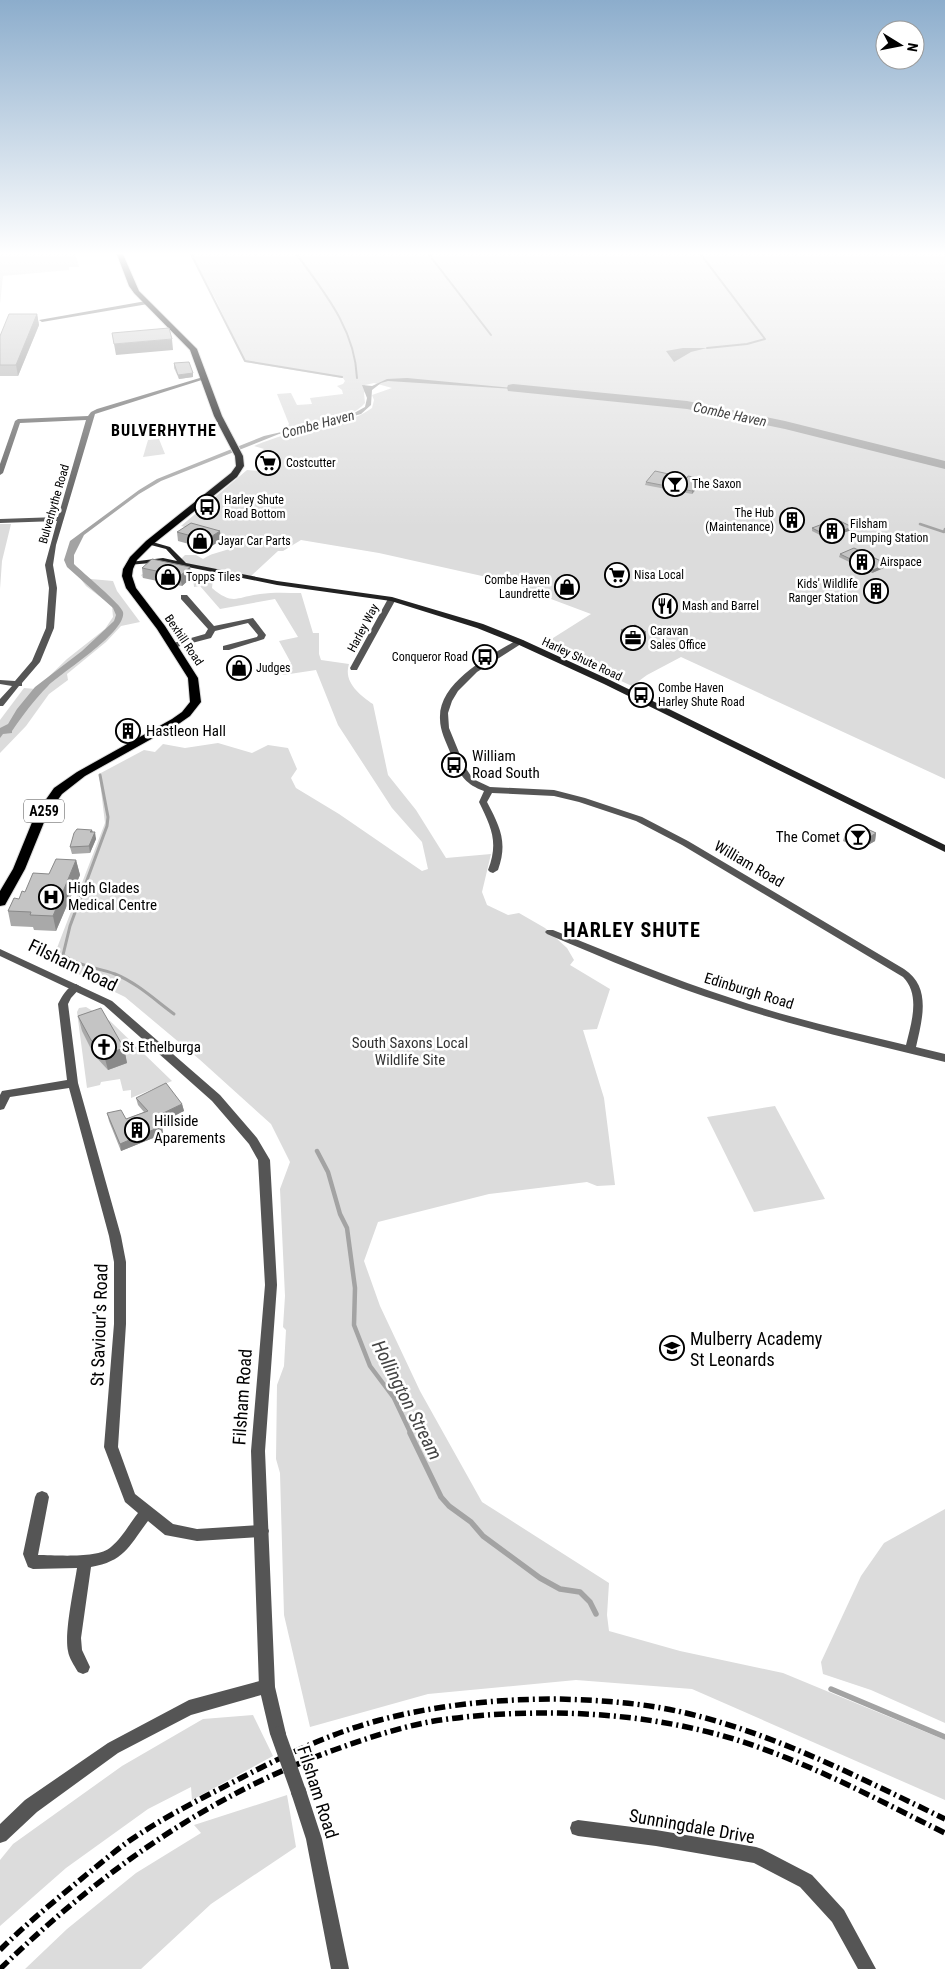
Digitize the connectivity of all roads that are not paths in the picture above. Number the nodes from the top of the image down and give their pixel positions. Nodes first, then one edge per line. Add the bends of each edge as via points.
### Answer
1 (188, 344) edge
2 (205, 378) junction
3 (90, 418) junction
4 (0, 472) edge
5 (61, 519) junction
6 (0, 521) edge
7 (146, 546) junction
8 (130, 564) junction
9 (184, 564) junction
10 (184, 597) dead end
11 (392, 599) junction
12 (212, 630) junction
13 (520, 642) junction
14 (173, 646) junction
15 (226, 648) dead end
16 (354, 668) dead end
17 (0, 682) edge
18 (19, 684) junction
19 (0, 704) edge
20 (489, 790) junction
21 (945, 850) edge
22 (493, 870) dead end
23 (0, 902) edge
24 (550, 932) dead end
25 (0, 952) edge
26 (76, 987) junction
27 (910, 1050) junction
28 (945, 1058) edge
29 (73, 1083) junction
30 (0, 1106) edge
31 (42, 1497) dead end
32 (147, 1512) junction
33 (262, 1531) junction
34 (85, 1561) junction
35 (83, 1667) dead end
36 (267, 1687) junction
37 (578, 1828) dead end
38 (0, 1835) edge
39 (340, 1969) edge
40 (867, 1969) edge

1 - 2 highway
2 - 3 street via 112,406 93,413
2 - 7 highway via 240,466 234,475
3 - 4 street via 18,421
3 - 5 street, Bulverhythe Road
5 - 6 street
5 - 18 street, Bulverhythe Road via 49,565 53,588 50,628 36,662
7 - 8 highway
7 - 9 main road via 174,555
8 - 9 main road, Harley Shute Road via 156,560
8 - 14 highway, Bexhill Road / A259 via 127,582
9 - 11 main road, Harley Shute Road via 277,583
10 - 12 street
11 - 13 main road, Harley Shute Road
11 - 16 street, Harley Way
12 - 14 street via 208,636
12 - 15 street via 250,620 262,635 260,640
13 - 20 street via 464,678 444,713 448,738 465,777
13 - 21 main road, Harley Shute Road
14 - 23 highway, Bexhill Road / A259 via 193,678 197,697 193,708 58,791 41,815 19,869
17 - 18 street
18 - 19 street, Bulverhythe Road
20 - 22 street via 483,802 499,840 499,856
20 - 27 street, William Road via 554,793 639,819 886,962 910,978 919,997
24 - 27 street, Edinburgh Road via 672,982 757,1011
25 - 26 street, Filsham Road
26 - 29 street, St Saviour's Road via 63,1004
26 - 33 street, Filsham Road via 108,1003 216,1098 253,1140 264,1160 271,1285 258,1451
27 - 28 street, Edinburgh Road
29 - 30 street via 6,1094
29 - 32 street, St Saviour's Road via 116,1236 120,1262 120,1324 111,1447 130,1498
31 - 34 street via 30,1554 33,1562
32 - 33 street, St Saviour's Road via 170,1530 197,1535
32 - 34 street via 116,1552
33 - 36 street, Filsham Road
34 - 35 street via 74,1638 75,1651
36 - 38 street via 189,1708 112,1748 31,1806
36 - 39 street, Filsham Road, bridge via 278,1734 314,1839
37 - 40 street, Sunningdale Drive via 756,1855 806,1881 838,1916

